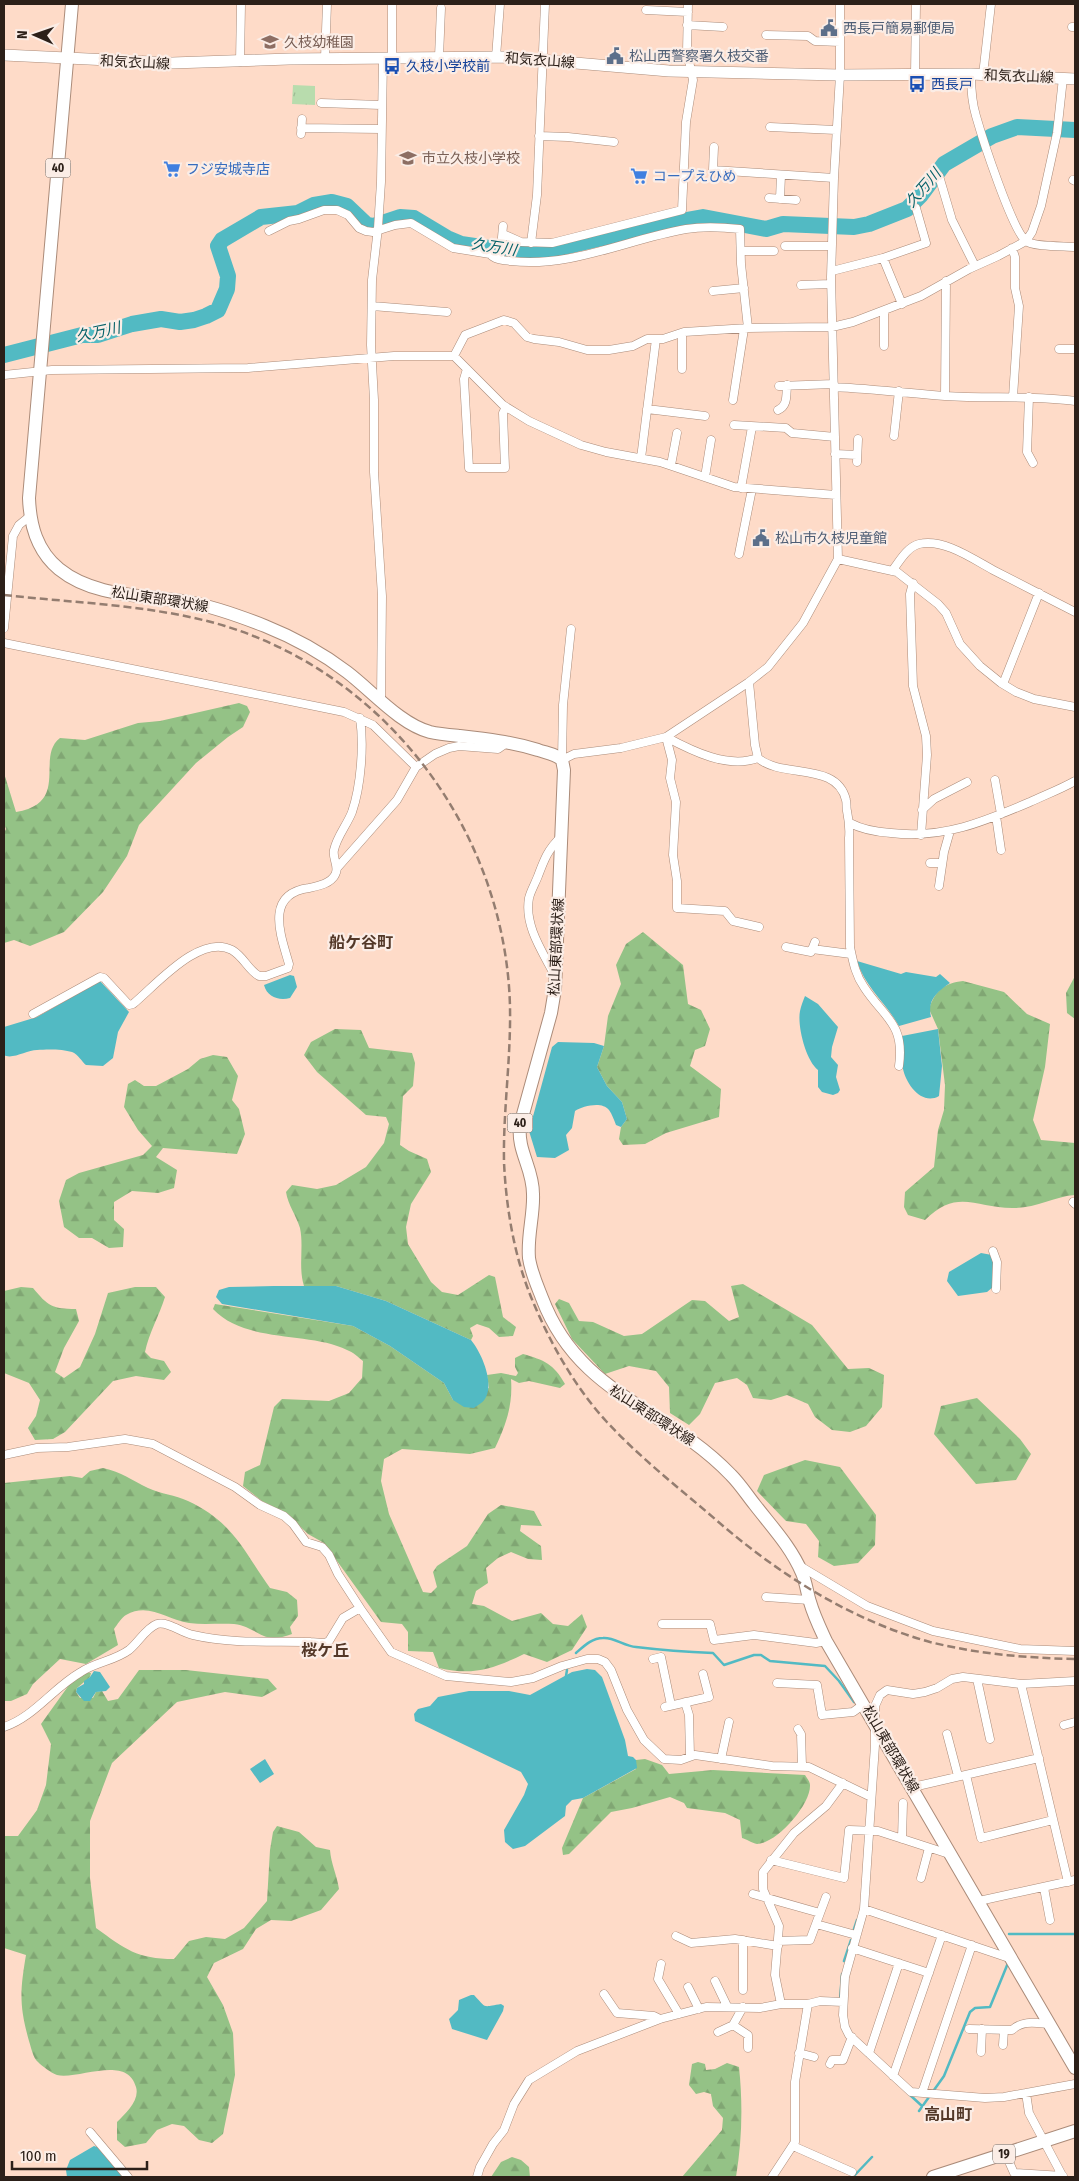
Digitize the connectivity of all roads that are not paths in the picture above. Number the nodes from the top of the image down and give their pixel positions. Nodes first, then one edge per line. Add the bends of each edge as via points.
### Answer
1 (72, 4) edge
2 (241, 4) edge
3 (327, 4) edge
4 (392, 4) edge
5 (500, 4) edge
6 (545, 4) edge
7 (840, 4) edge
8 (916, 4) edge
9 (991, 4) edge
10 (441, 8) dead end
11 (688, 8) edge
12 (646, 10) dead end
13 (687, 25) junction
14 (723, 27) dead end
15 (766, 35) dead end
16 (840, 42) junction
17 (4, 55) edge
18 (439, 57) junction
19 (496, 57) junction
20 (68, 58) junction
21 (325, 58) junction
22 (387, 58) junction
23 (542, 59) junction
24 (240, 62) junction
25 (691, 72) junction
26 (915, 74) junction
27 (971, 74) junction
28 (840, 75) junction
29 (983, 75) junction
30 (1063, 78) junction
31 (1075, 78) edge
32 (321, 103) dead end
33 (381, 105) junction
34 (302, 118) dead end
35 (770, 127) dead end
36 (381, 129) junction
37 (836, 130) junction
38 (539, 136) junction
39 (614, 142) dead end
40 (714, 147) dead end
41 (782, 175) junction
42 (939, 176) dead end
43 (834, 178) junction
44 (769, 198) dead end
45 (780, 199) junction
46 (796, 200) dead end
47 (916, 208) dead end
48 (378, 227) junction
49 (269, 231) dead end
50 (1026, 241) junction
51 (531, 242) junction
52 (785, 246) dead end
53 (832, 246) junction
54 (1075, 247) edge
55 (1012, 248) junction
56 (740, 251) junction
57 (774, 251) dead end
58 (500, 258) junction
59 (883, 258) junction
60 (975, 266) junction
61 (832, 271) junction
62 (946, 281) junction
63 (832, 284) junction
64 (801, 285) dead end
65 (744, 288) junction
66 (713, 291) dead end
67 (902, 304) junction
68 (372, 306) junction
69 (884, 311) junction
70 (447, 312) dead end
71 (832, 327) junction
72 (746, 328) junction
73 (682, 333) junction
74 (656, 339) junction
75 (884, 346) dead end
76 (1060, 348) dead end
77 (1075, 349) edge
78 (454, 356) junction
79 (372, 357) junction
80 (40, 368) junction
81 (467, 369) junction
82 (682, 369) dead end
83 (4, 375) edge
84 (834, 386) junction
85 (899, 391) junction
86 (946, 396) junction
87 (1013, 397) junction
88 (1029, 397) junction
89 (733, 400) dead end
90 (1075, 401) edge
91 (506, 406) junction
92 (647, 409) junction
93 (778, 410) dead end
94 (705, 416) dead end
95 (734, 425) dead end
96 (752, 427) junction
97 (677, 433) dead end
98 (894, 436) dead end
99 (835, 437) junction
100 (858, 439) dead end
101 (711, 440) dead end
102 (835, 454) junction
103 (640, 458) junction
104 (1033, 464) dead end
105 (671, 465) junction
106 (705, 477) junction
107 (741, 488) junction
108 (752, 489) junction
109 (836, 495) junction
110 (30, 516) junction
111 (739, 554) dead end
112 (838, 559) junction
113 (892, 571) junction
114 (912, 584) junction
115 (1039, 593) junction
116 (1075, 612) edge
117 (4, 628) edge
118 (571, 629) dead end
119 (4, 643) edge
120 (749, 682) junction
121 (1003, 684) junction
122 (381, 700) junction
123 (1075, 707) edge
124 (360, 718) junction
125 (666, 737) junction
126 (508, 742) junction
127 (758, 758) junction
128 (562, 760) junction
129 (416, 767) junction
130 (995, 780) dead end
131 (1075, 781) edge
132 (967, 782) dead end
133 (922, 810) junction
134 (999, 815) junction
135 (850, 824) junction
136 (950, 831) junction
137 (921, 835) junction
138 (560, 837) junction
139 (1001, 850) dead end
140 (930, 863) dead end
141 (942, 863) junction
142 (338, 868) junction
143 (939, 886) dead end
144 (759, 927) dead end
145 (786, 948) dead end
146 (852, 954) junction
147 (556, 978) junction
148 (33, 1014) dead end
149 (899, 1066) dead end
150 (993, 1251) dead end
151 (996, 1289) dead end
152 (4, 1454) edge
153 (798, 1565) junction
154 (766, 1597) dead end
155 (809, 1600) junction
156 (360, 1608) junction
157 (662, 1624) dead end
158 (826, 1641) junction
159 (1075, 1651) edge
160 (654, 1659) dead end
161 (704, 1674) dead end
162 (977, 1679) junction
163 (1075, 1681) edge
164 (1021, 1684) junction
165 (784, 1693) dead end
166 (685, 1702) junction
167 (864, 1704) junction
168 (729, 1722) dead end
169 (875, 1722) junction
170 (1075, 1722) edge
171 (1064, 1725) dead end
172 (4, 1727) edge
173 (798, 1729) dead end
174 (948, 1734) dead end
175 (990, 1739) dead end
176 (690, 1756) junction
177 (1038, 1758) junction
178 (721, 1760) junction
179 (802, 1766) junction
180 (962, 1776) junction
181 (843, 1783) junction
182 (913, 1786) junction
183 (872, 1797) junction
184 (903, 1803) dead end
185 (1053, 1820) junction
186 (870, 1830) junction
187 (902, 1839) junction
188 (929, 1848) junction
189 (953, 1855) junction
190 (771, 1860) junction
191 (921, 1878) dead end
192 (1072, 1881) edge
193 (1044, 1888) junction
194 (753, 1894) dead end
195 (826, 1897) dead end
196 (768, 1898) junction
197 (979, 1901) junction
198 (864, 1909) junction
199 (820, 1913) junction
200 (1050, 1920) dead end
201 (816, 1924) junction
202 (856, 1935) junction
203 (942, 1935) junction
204 (676, 1936) dead end
205 (743, 1940) junction
206 (778, 1944) junction
207 (972, 1945) junction
208 (852, 1948) junction
209 (1012, 1959) junction
210 (661, 1964) dead end
211 (899, 1964) junction
212 (929, 1973) junction
213 (715, 1982) dead end
214 (688, 1987) dead end
215 (743, 1990) dead end
216 (604, 1994) dead end
217 (843, 2002) junction
218 (781, 2004) junction
219 (808, 2004) junction
220 (727, 2006) junction
221 (743, 2007) junction
222 (699, 2008) junction
223 (678, 2014) junction
224 (660, 2019) junction
225 (1050, 2024) junction
226 (733, 2025) junction
227 (969, 2029) dead end
228 (982, 2029) junction
229 (1004, 2030) junction
230 (718, 2032) dead end
231 (852, 2038) junction
232 (1003, 2045) dead end
233 (748, 2048) dead end
234 (981, 2052) dead end
235 (799, 2053) junction
236 (1072, 2053) edge
237 (869, 2054) junction
238 (814, 2057) dead end
239 (830, 2064) dead end
240 (1075, 2068) edge
241 (893, 2076) junction
242 (1075, 2084) edge
243 (922, 2093) junction
244 (1026, 2093) junction
245 (90, 2132) dead end
246 (1075, 2132) edge
247 (1044, 2141) junction
248 (793, 2146) junction
249 (1010, 2164) dead end
250 (852, 2172) dead end
251 (1024, 2175) edge
252 (128, 2177) edge
253 (477, 2177) edge
254 (772, 2177) edge
255 (933, 2177) edge
256 (1063, 2177) edge

1 - 20 main road, 松山東部環状線 / 40
2 - 24 street
3 - 21 street
4 - 22 street
5 - 19 street
6 - 23 street
7 - 16 street
8 - 26 street
9 - 29 street
10 - 18 street
11 - 12 street
11 - 13 street
13 - 14 street
13 - 25 street
15 - 16 street via 775,32 808,36 815,41
16 - 28 street
17 - 20 main road, 和気衣山線
18 - 19 main road, 和気衣山線
18 - 22 main road, 和気衣山線
19 - 23 main road, 和気衣山線
20 - 24 main road, 和気衣山線 via 172,64
20 - 80 main road, 松山東部環状線 / 40
21 - 22 main road, 和気衣山線
21 - 24 main road, 和気衣山線
22 - 33 street
23 - 25 main road, 和気衣山線
23 - 38 street
25 - 28 main road, 和気衣山線
25 - 51 street via 682,210 558,241
26 - 27 main road, 和気衣山線
26 - 28 main road, 和気衣山線
27 - 29 main road, 和気衣山線
27 - 50 street via 976,116 1010,212
28 - 37 street
29 - 30 main road, 和気衣山線
30 - 31 main road, 和気衣山線
30 - 50 street via 1057,133 1041,206
32 - 33 street
33 - 36 street
34 - 36 street via 301,131
35 - 37 street
36 - 48 street
37 - 43 street
38 - 39 street
38 - 51 street
40 - 41 street via 712,170
41 - 43 street
41 - 45 street
42 - 60 street via 952,220
43 - 53 street
44 - 45 street
45 - 46 street
47 - 59 street via 926,243
48 - 49 street via 373,232 359,228 348,215 337,210 324,210 289,220
48 - 58 street via 411,223 453,248
48 - 68 street
50 - 54 street
50 - 55 street
51 - 58 street via 512,239 503,233
52 - 53 street
53 - 61 street
55 - 60 street
55 - 87 street via 1019,306
56 - 57 street
56 - 58 street via 740,229 706,227 553,261 527,263
56 - 65 street
59 - 61 street
59 - 67 street
60 - 62 street
61 - 63 street
62 - 67 street
62 - 86 street
63 - 64 street
63 - 71 street
65 - 66 street
65 - 72 street
67 - 69 street
68 - 70 street
68 - 79 street
69 - 71 street
69 - 75 street
71 - 72 street
71 - 84 street
72 - 73 street
72 - 89 street
73 - 74 street
73 - 82 street
74 - 78 street via 647,338 634,346 609,350 587,350 559,342 534,340 504,320 465,335
74 - 92 street
76 - 77 street
78 - 79 street
78 - 81 street
79 - 80 street via 248,368
79 - 122 street via 374,472 382,596
80 - 83 street
80 - 110 main road, 松山東部環状線 / 40
81 - 91 street
81 - 91 street via 464,379 470,468 505,468 503,413
84 - 85 street
84 - 93 street via 783,386 786,403
84 - 99 street
85 - 86 street
85 - 98 street
86 - 87 street
87 - 88 street
88 - 90 street
88 - 104 street via 1027,452
91 - 103 street via 529,421 581,445
92 - 94 street
92 - 103 street
95 - 96 street
96 - 99 street via 786,428 792,433
96 - 107 street
97 - 105 street
99 - 102 street
100 - 102 street via 857,458
101 - 106 street
102 - 109 street
103 - 105 street
105 - 106 street
106 - 107 street
107 - 108 street
108 - 109 street
108 - 111 street
109 - 112 street
110 - 117 street via 19,524 13,536
110 - 122 main road, 松山東部環状線 / 40 via 40,547 48,559 70,577 114,593 200,605 267,627 322,654
112 - 113 street
112 - 120 street via 804,623 768,667
113 - 114 street
113 - 115 street via 914,546 939,545 970,555
114 - 121 street via 938,604 946,613 960,644
114 - 133 street via 912,672 925,724 927,755
115 - 116 street
115 - 121 street
118 - 128 street via 563,705
119 - 124 street via 344,712
120 - 125 street
120 - 127 street
121 - 123 street via 1034,700
122 - 126 main road, 松山東部環状線 / 40 via 407,720 430,732
124 - 129 street via 373,725
124 - 142 street via 362,733 356,797 334,851
125 - 127 street via 713,758
125 - 128 street via 621,748 574,754
125 - 144 street via 676,802 673,856 678,881 677,908 725,911 733,921
126 - 128 main road, 松山東部環状線 / 40
126 - 129 street via 498,749 449,748
127 - 135 street via 771,766 825,776 834,781 846,798
128 - 138 main road, 松山東部環状線 / 40
129 - 142 street via 397,800
130 - 134 street
131 - 134 street
132 - 133 street via 934,799
133 - 137 street
134 - 136 street
134 - 139 street
135 - 137 street via 862,830
135 - 146 street
136 - 137 street
136 - 141 street
138 - 147 main road, 松山東部環状線 / 40
138 - 147 street via 544,858 528,907 533,930
140 - 141 street
141 - 143 street
142 - 148 street via 328,882 298,889 286,897 281,907 279,930 290,964 288,968 259,976 231,950 210,946 191,955 133,1004 124,1001 100,977
145 - 146 street via 811,952 813,946
146 - 149 street via 864,988 898,1032
147 - 153 main road, 松山東部環状線 / 40 via 552,1008 518,1136 532,1180 530,1261 543,1302 559,1334 579,1360 615,1392 671,1425 733,1477 782,1539
150 - 151 street via 997,1262
152 - 156 street via 125,1438 153,1444 284,1516 306,1542 322,1548 329,1555
153 - 155 main road, 松山東部環状線 / 40
153 - 159 street via 867,1606 933,1631 1020,1650
154 - 155 street
155 - 158 main road, 松山東部環状線 / 40
156 - 172 street via 343,1618 326,1644 249,1642 195,1636 166,1624 157,1624 128,1650 79,1672 26,1716
156 - 176 street via 391,1652 446,1676 523,1680 587,1659 605,1662 644,1740 664,1759 681,1760
157 - 158 street via 710,1624 714,1640 754,1635 816,1643
158 - 167 main road, 松山東部環状線 / 40
160 - 166 street via 661,1657 668,1706
161 - 166 street via 709,1697
162 - 164 street
162 - 169 street via 952,1679 937,1688 913,1694 887,1690 876,1700
162 - 175 street
163 - 164 street
164 - 177 street
165 - 167 street via 781,1683 817,1685 822,1715 853,1712
166 - 176 street via 689,1715
167 - 169 main road, 松山東部環状線 / 40
168 - 178 street
169 - 182 main road, 松山東部環状線 / 40
169 - 183 street
170 - 171 street
173 - 179 street
174 - 180 street
176 - 178 street via 710,1756
177 - 180 street
177 - 185 street
178 - 179 street
179 - 181 street
180 - 182 street
180 - 185 street via 981,1838
181 - 183 street
181 - 190 street via 826,1806 794,1833
182 - 189 main road, 松山東部環状線 / 40
183 - 186 street
184 - 187 street
185 - 192 street
186 - 187 street
186 - 190 street via 849,1830 844,1878
186 - 198 street
187 - 188 street
188 - 189 street
188 - 191 street
189 - 197 main road, 松山東部環状線 / 40
190 - 196 street via 762,1879
192 - 193 street
193 - 197 street
193 - 200 street
194 - 196 street
195 - 199 street
196 - 199 street
196 - 206 street via 779,1926
197 - 209 main road, 松山東部環状線 / 40
198 - 202 street
198 - 203 street
199 - 201 street
201 - 202 street
201 - 206 street via 810,1940
202 - 208 street
203 - 207 street
203 - 212 street
204 - 205 street via 691,1943
205 - 206 street
205 - 215 street via 739,1978
206 - 218 street via 775,1975
207 - 209 street
207 - 243 street
208 - 211 street
208 - 217 street
209 - 225 main road, 松山東部環状線 / 40
210 - 223 street via 658,1979
211 - 212 street
211 - 237 street
212 - 241 street
213 - 220 street
214 - 222 street
216 - 224 street via 617,2013
217 - 219 street
217 - 231 street via 845,2027
218 - 219 street
218 - 221 street
219 - 235 street
220 - 221 street
220 - 222 street
221 - 226 street
222 - 223 street
223 - 224 street
224 - 253 street via 577,2051 529,2080
225 - 229 street via 1025,2022 1012,2030
225 - 236 main road, 松山東部環状線 / 40
226 - 230 street
226 - 233 street via 748,2035
227 - 228 street
228 - 229 street
228 - 234 street
229 - 232 street
231 - 237 street
231 - 239 street via 843,2060 832,2060
235 - 238 street
235 - 248 street
236 - 240 main road, 松山東部環状線 / 40
237 - 241 street
241 - 243 street via 910,2092
242 - 244 street
243 - 244 street via 985,2098
244 - 247 street via 1030,2112
245 - 252 street
246 - 247 main road, 19
247 - 255 main road, 19
247 - 256 street
248 - 250 street
248 - 254 street
249 - 251 street via 1014,2173
251 - 256 street

